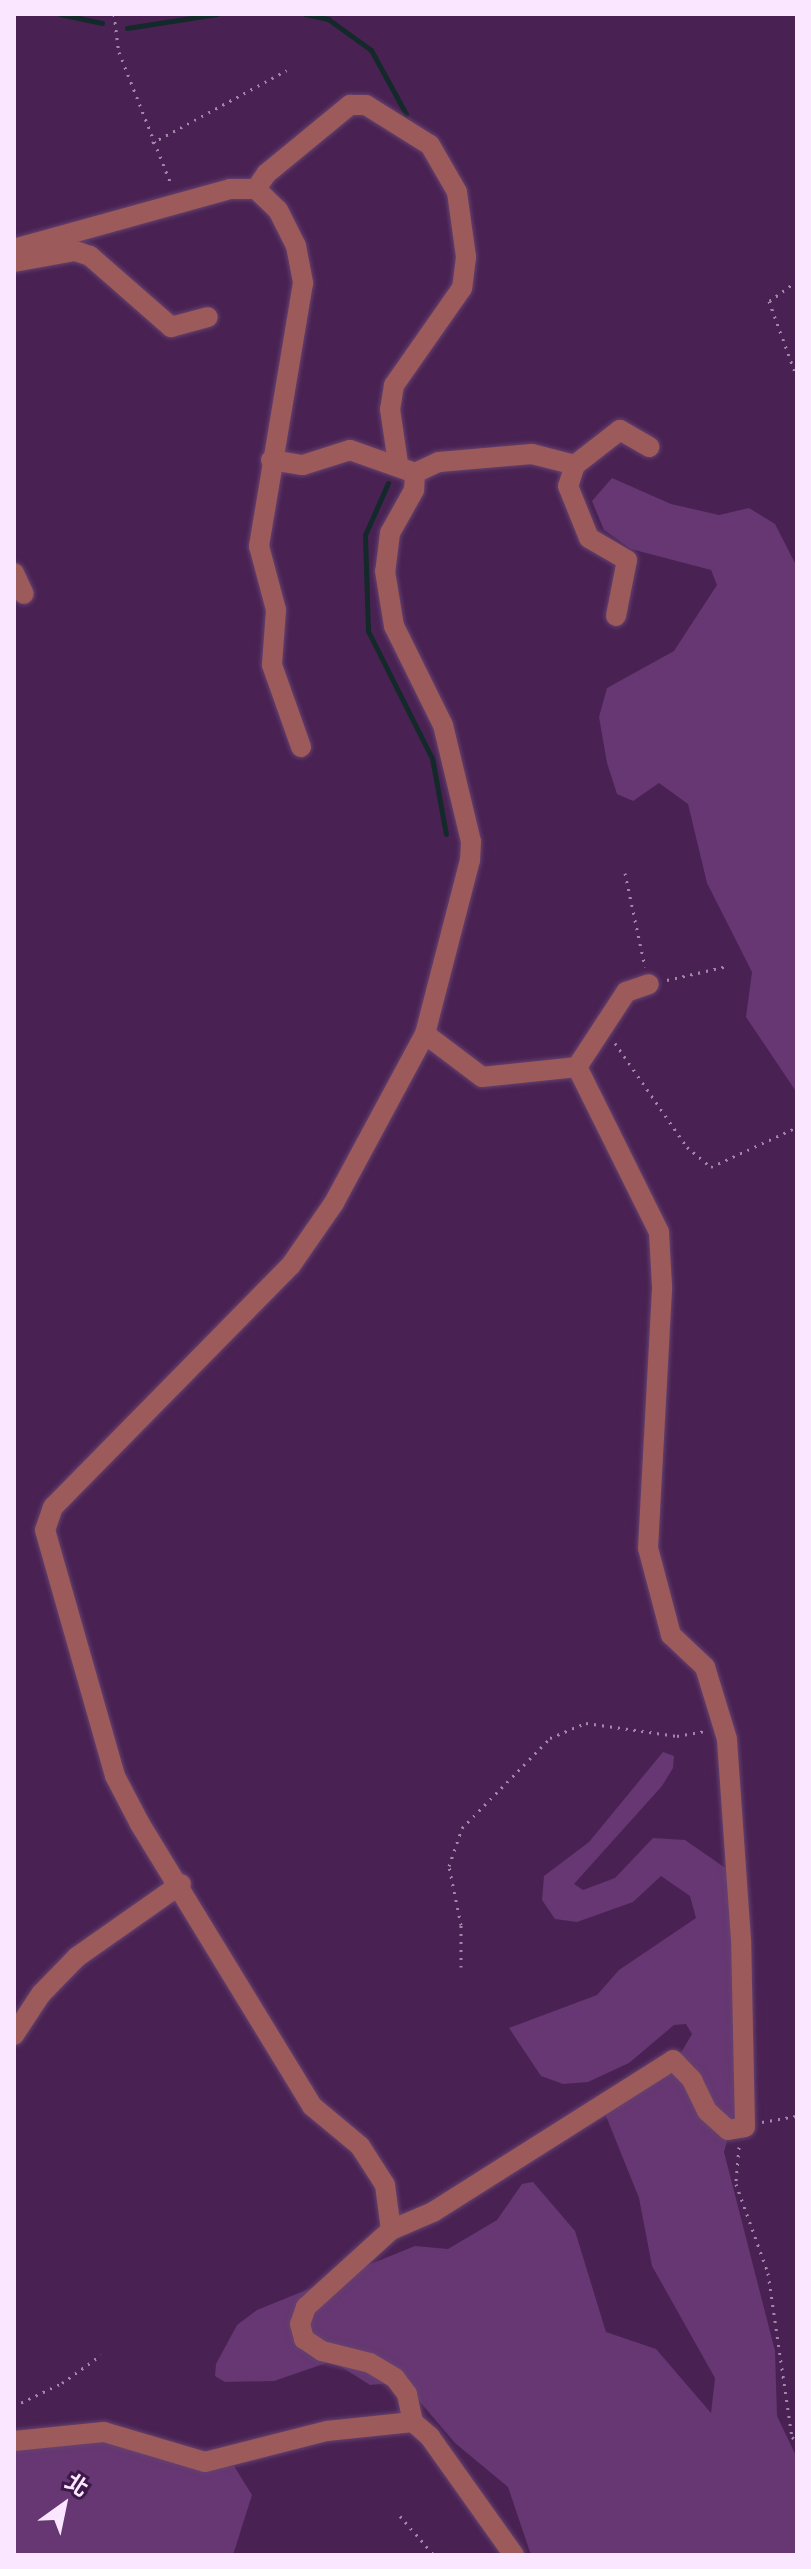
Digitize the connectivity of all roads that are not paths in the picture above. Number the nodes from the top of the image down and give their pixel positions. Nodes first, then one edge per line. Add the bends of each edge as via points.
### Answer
1 (256, 189) junction
2 (14, 249) edge
3 (14, 262) edge
4 (208, 317) dead end
5 (649, 447) dead end
6 (271, 460) junction
7 (575, 465) junction
8 (407, 468) junction
9 (14, 573) edge
10 (24, 594) dead end
11 (616, 616) dead end
12 (301, 747) dead end
13 (649, 984) road end
14 (425, 1034) junction
15 (577, 1067) junction
16 (181, 1884) junction
17 (14, 2035) edge
18 (391, 2230) junction
19 (413, 2422) junction
20 (14, 2441) edge
21 (514, 2555) edge

1 - 2 street via 230,189
1 - 6 street via 278,210 296,246 303,283
1 - 8 street via 266,174 350,105 366,105 430,145 457,192 466,257 462,288 394,385 390,409
3 - 4 street via 75,251 90,256 171,327
5 - 7 street via 620,430
6 - 8 street via 303,465 350,450
6 - 12 street via 259,546 276,610 272,665
7 - 8 street via 532,454
7 - 11 street via 568,486 589,538 627,560
8 - 14 street via 414,490 390,533 385,571 394,626 443,725 471,842
9 - 10 street
13 - 15 street via 626,992
14 - 15 street via 482,1077
14 - 16 street via 334,1203 291,1265 53,1507 45,1530 115,1776
15 - 18 street via 659,1232 662,1286 648,1548 671,1635 705,1667 723,1727 741,1940 745,2127 728,2130 707,2111 692,2080 673,2060 433,2212
16 - 17 street via 77,1957 41,1994
16 - 18 street via 312,2106 360,2146 385,2185
18 - 19 street via 306,2307 300,2324 304,2339 322,2351 370,2363 395,2378 407,2394
19 - 20 street via 327,2431 205,2462 104,2432
19 - 21 street via 430,2437

